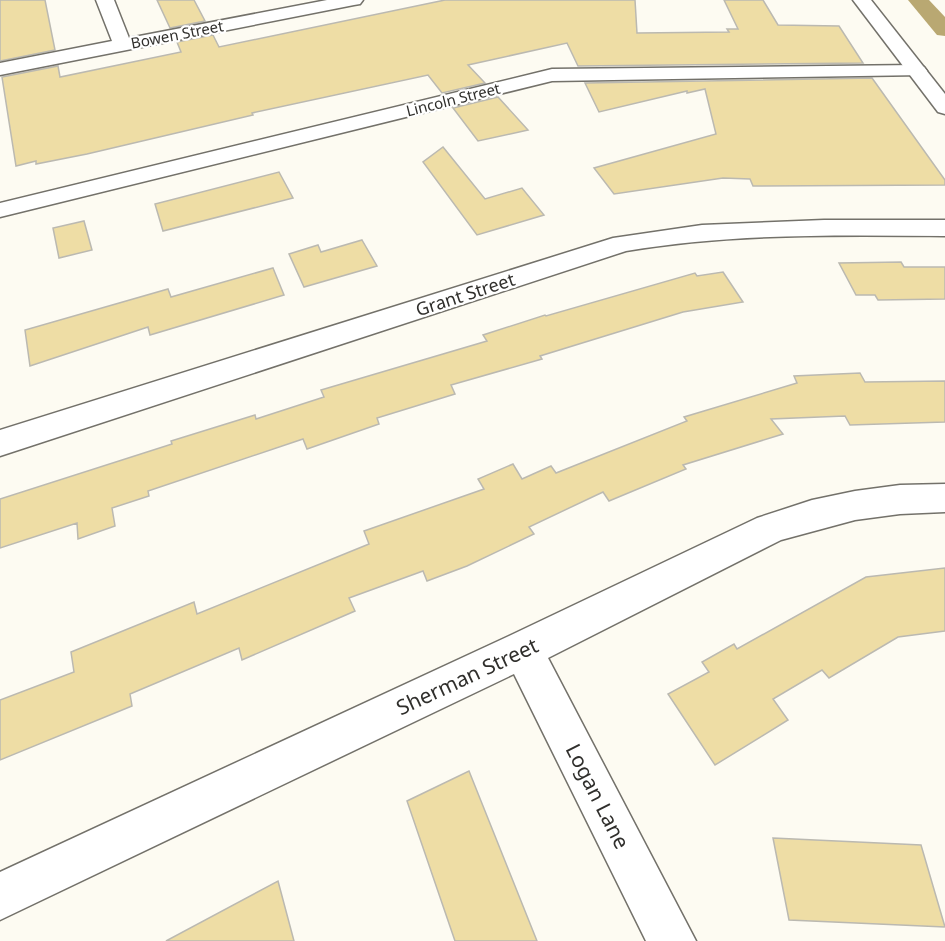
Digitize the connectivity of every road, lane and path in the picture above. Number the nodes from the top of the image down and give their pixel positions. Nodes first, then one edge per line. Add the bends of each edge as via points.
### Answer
1 (105, 0) edge
2 (354, 0) edge
3 (862, 0) edge
4 (123, 45) junction
5 (0, 69) edge
6 (917, 71) junction
7 (945, 108) edge
8 (0, 210) edge
9 (945, 228) edge
10 (0, 443) edge
11 (945, 498) edge
12 (523, 650) junction
13 (0, 896) edge
14 (672, 941) edge

1 - 4 street
2 - 4 street, Bowen Street
3 - 6 street
4 - 5 street, Bowen Street
6 - 7 street
6 - 8 street, Lincoln Street via 552,75
9 - 10 street, Grant Street via 724,229 669,234 622,244
11 - 12 street, Sherman Street via 876,501 801,516
12 - 13 street, Sherman Street
12 - 14 street, Logan Lane

